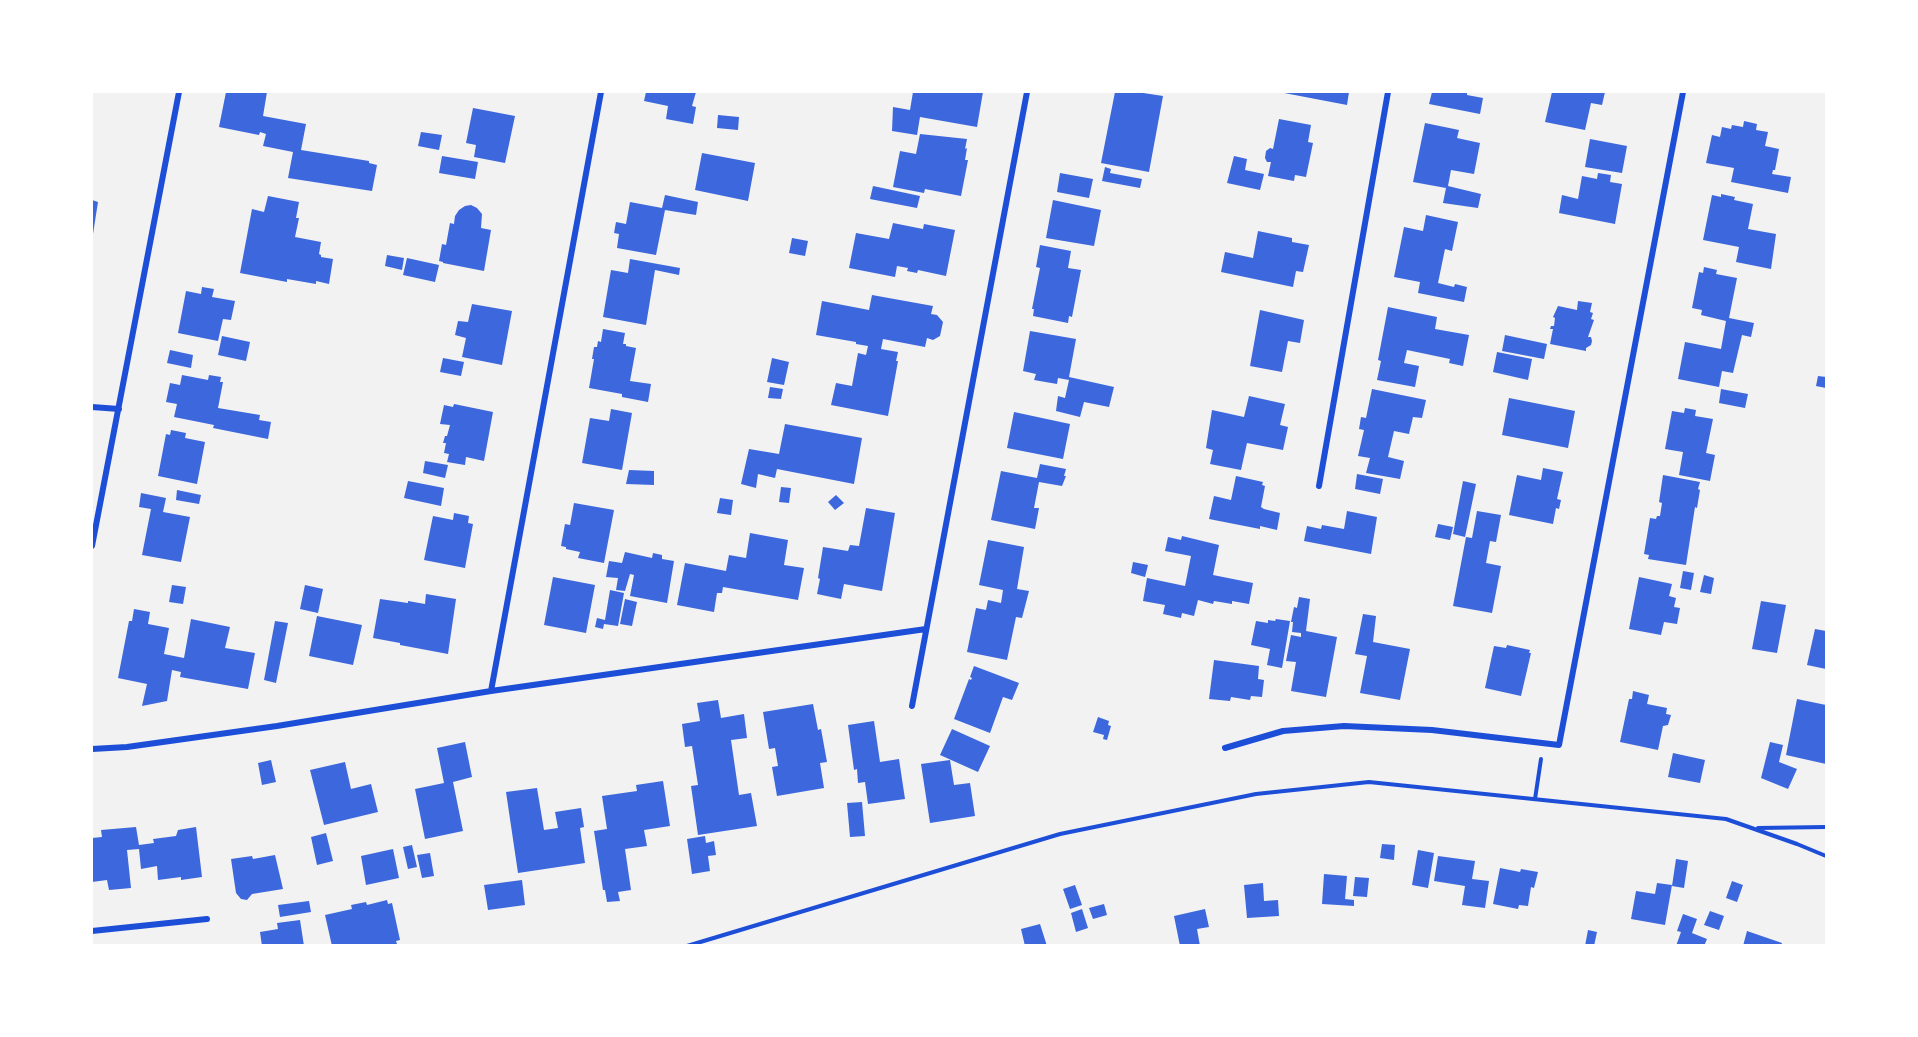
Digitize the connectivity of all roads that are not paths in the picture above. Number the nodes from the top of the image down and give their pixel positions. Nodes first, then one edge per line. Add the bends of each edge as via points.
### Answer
1 (179, 92) edge
2 (601, 92) edge
3 (1027, 92) edge
4 (1389, 92) edge
5 (1683, 92) edge
6 (92, 407) edge
7 (119, 409) junction
8 (1319, 486) dead end
9 (92, 546) edge
10 (926, 629) junction
11 (491, 691) junction
12 (912, 706) dead end
13 (1225, 748) dead end
14 (92, 749) edge
15 (207, 919) dead end
16 (92, 931) edge

1 - 7 street
2 - 11 street
3 - 10 street
4 - 8 street
5 - 13 street via 1558,746 1432,730 1344,726 1283,731
6 - 7 street
7 - 9 street
10 - 11 street
10 - 12 street
11 - 14 street via 277,726
15 - 16 street

